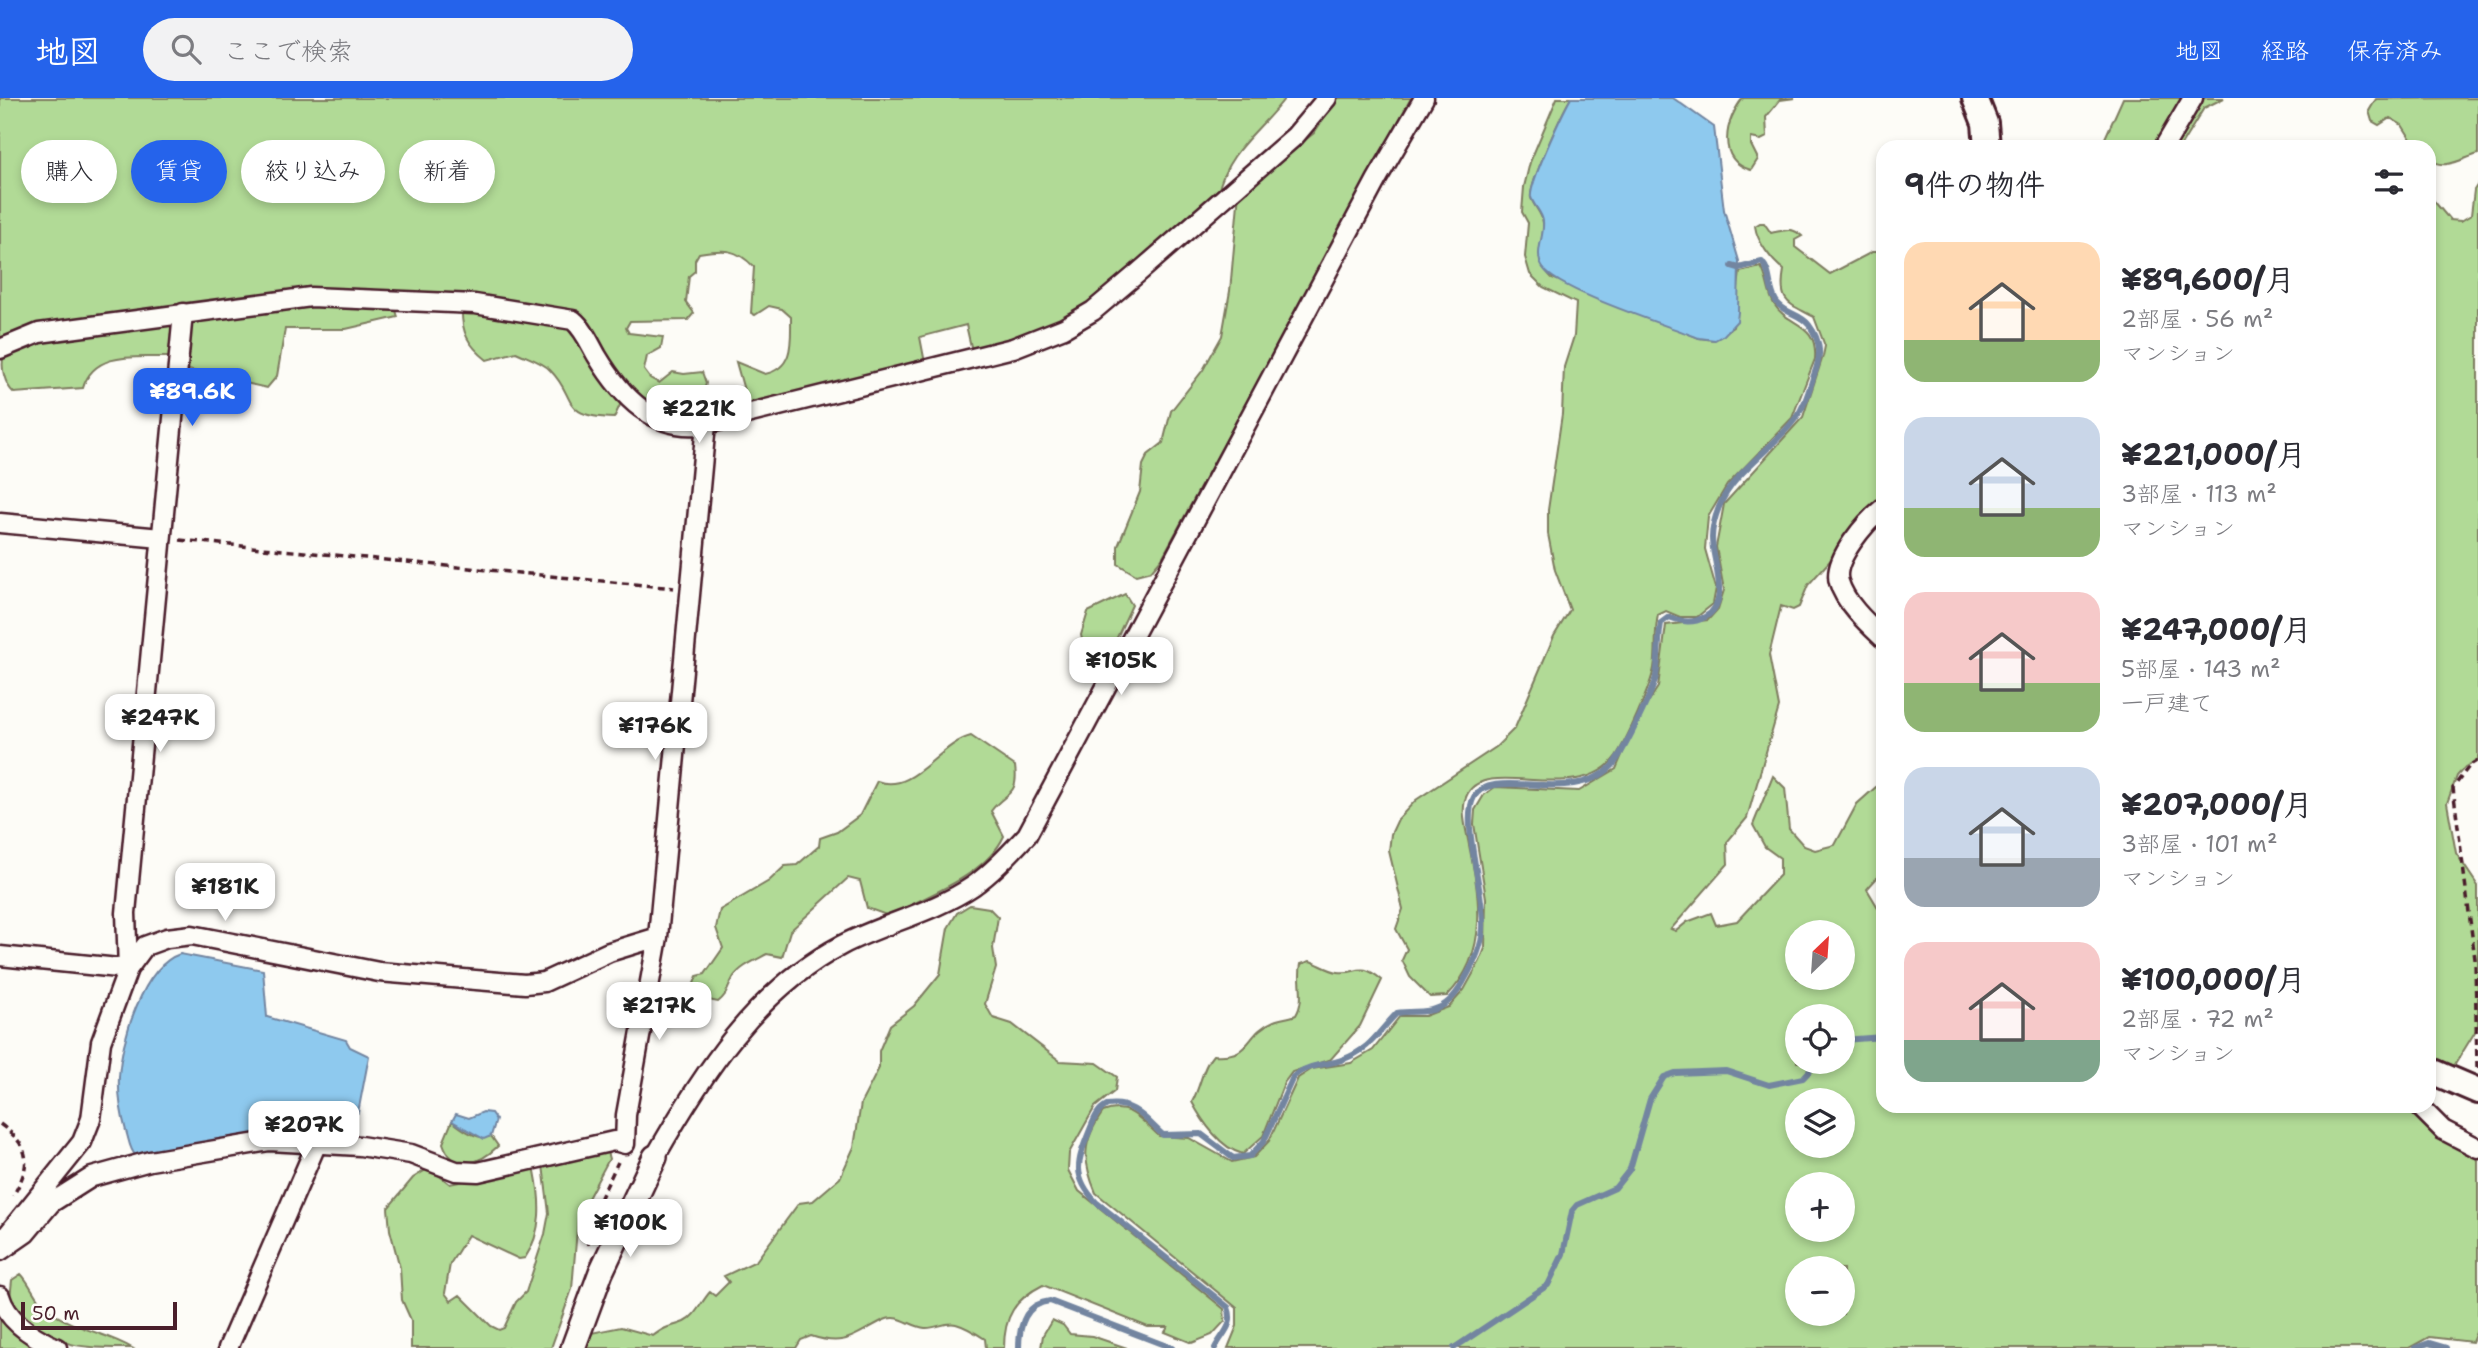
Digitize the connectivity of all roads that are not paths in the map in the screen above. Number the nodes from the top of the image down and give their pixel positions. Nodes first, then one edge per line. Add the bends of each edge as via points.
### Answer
1 (1327, 98) edge
2 (1424, 98) edge
3 (1975, 98) edge
4 (2193, 98) edge
5 (1986, 140) edge
6 (2168, 140) edge
7 (183, 313) junction
8 (0, 349) edge
9 (706, 424) junction
10 (1876, 516) edge
11 (0, 523) edge
12 (161, 538) junction
13 (1876, 630) edge
14 (658, 937) junction
15 (0, 956) edge
16 (128, 969) junction
17 (2436, 1073) edge
18 (2478, 1091) edge
19 (2426, 1113) edge
20 (317, 1143) junction
21 (2478, 1148) edge
22 (655, 1157) joint
23 (0, 1244) edge
24 (0, 1251) edge
25 (0, 1296) edge
26 (57, 1348) edge
27 (228, 1348) edge
28 (573, 1348) edge

1 - 9 street via 1295,136 1093,311 1064,328 1013,348
2 - 22 street via 1027,835 973,886 843,944 775,992 691,1095
3 - 5 main road
4 - 6 street
7 - 8 street via 39,334
7 - 9 street via 269,300 351,296 556,315 577,324 614,385 638,408 670,423
7 - 12 street
9 - 14 street
10 - 13 street via 1852,542 1837,579
11 - 12 street
12 - 16 street via 126,913
14 - 16 street via 609,952 544,982 525,984 379,972 192,935 145,946
14 - 20 street via 626,1115 625,1144 614,1141 478,1172 456,1171 411,1154
15 - 16 street
16 - 23 street via 101,1042 91,1119 82,1142
17 - 18 main road
19 - 21 street via 2443,1129
20 - 24 street via 269,1141 120,1167 51,1203 26,1233
20 - 27 street
22 - 28 street via 601,1272
25 - 26 street via 11,1316 33,1336

